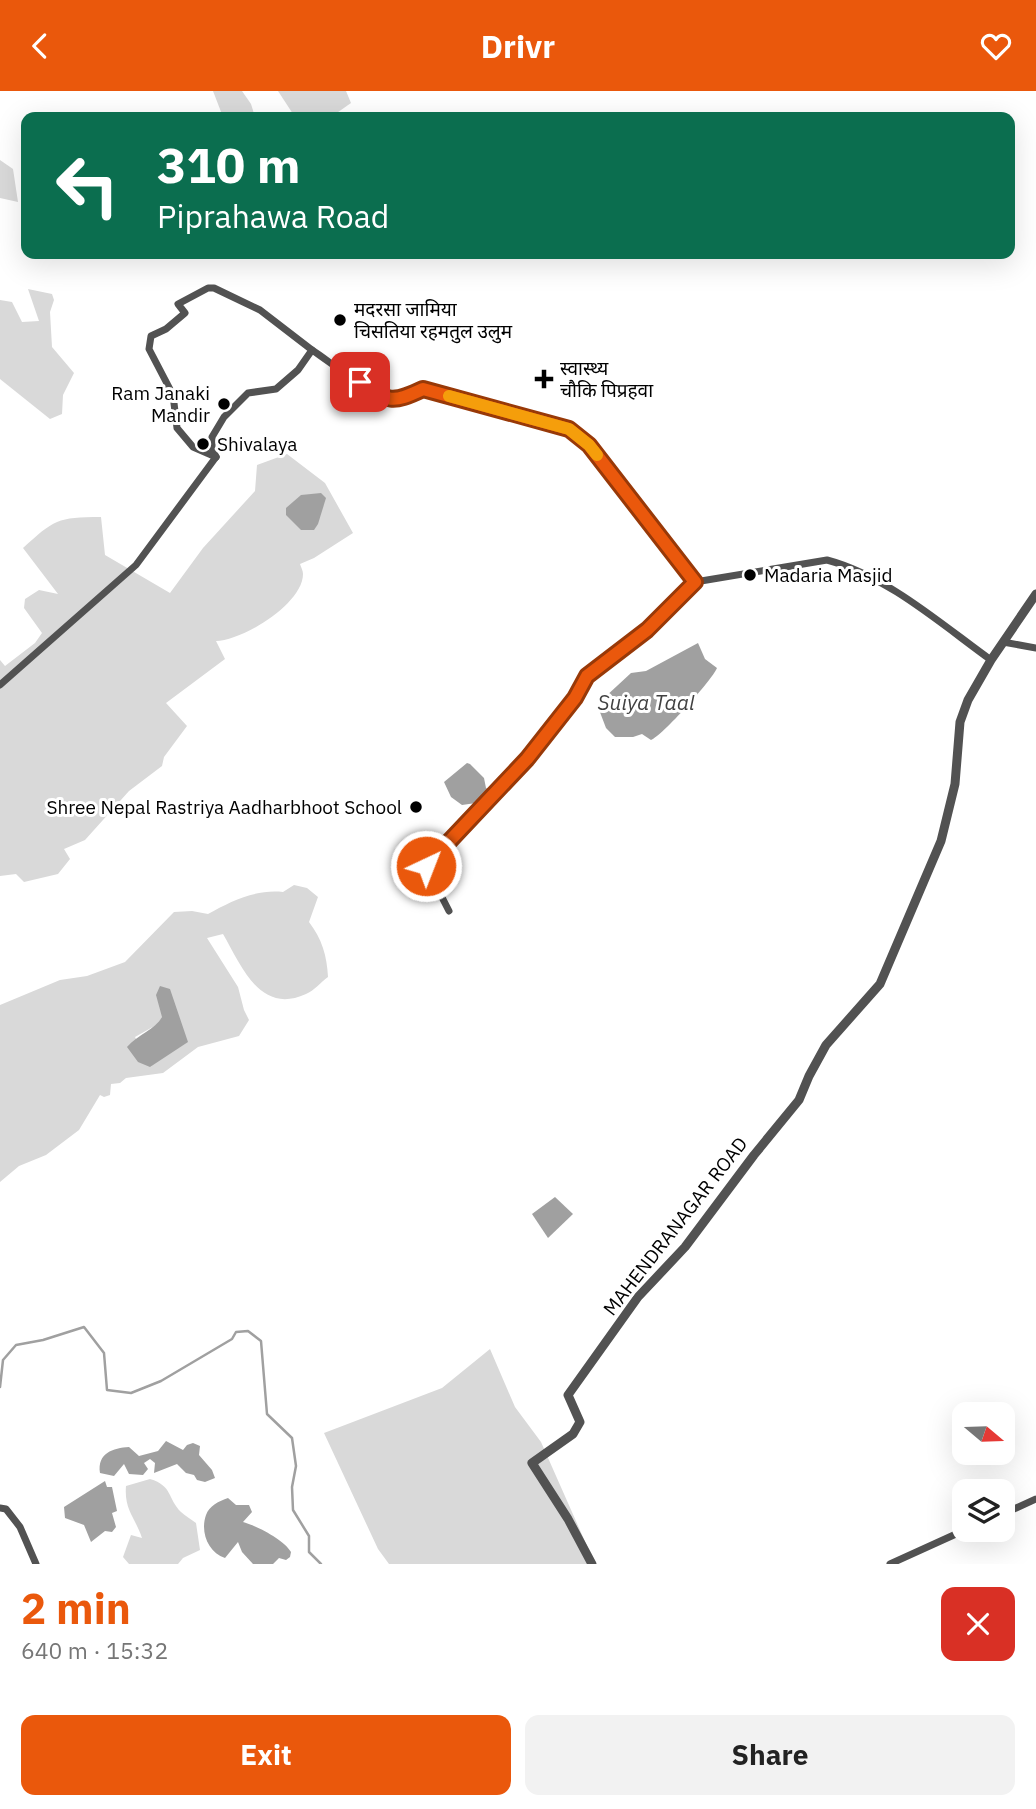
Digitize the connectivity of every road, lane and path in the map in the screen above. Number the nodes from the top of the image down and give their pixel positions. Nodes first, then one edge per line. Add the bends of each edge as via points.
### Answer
1 (312, 350) junction
2 (216, 457) junction
3 (695, 582) junction
4 (1036, 594) edge
5 (1003, 642) junction
6 (1036, 647) edge
7 (991, 660) junction
8 (0, 685) edge
9 (449, 911) dead end
10 (1036, 1499) edge
11 (0, 1508) edge
12 (1015, 1509) edge
13 (952, 1536) edge
14 (36, 1564) edge
15 (592, 1564) edge
16 (890, 1564) edge

1 - 2 street via 276,389 248,393 224,417 212,437
1 - 2 street via 260,310 214,288 178,304 185,313 151,336 149,349 173,395 177,428 193,447
1 - 3 street via 391,400 423,389 569,429 589,445
2 - 8 street via 136,565
3 - 7 street via 827,560 881,583
3 - 9 street via 647,630 587,676 527,759 426,866
4 - 5 street, MAHENDRANAGAR ROAD
5 - 6 street
5 - 7 street, MAHENDRANAGAR ROAD
7 - 15 street, MAHENDRANAGAR ROAD via 960,722 955,784 942,841 880,984 826,1045 799,1100 685,1247 638,1297 568,1395 580,1422 573,1434 532,1463
10 - 12 street
11 - 14 street via 20,1527
13 - 16 street

